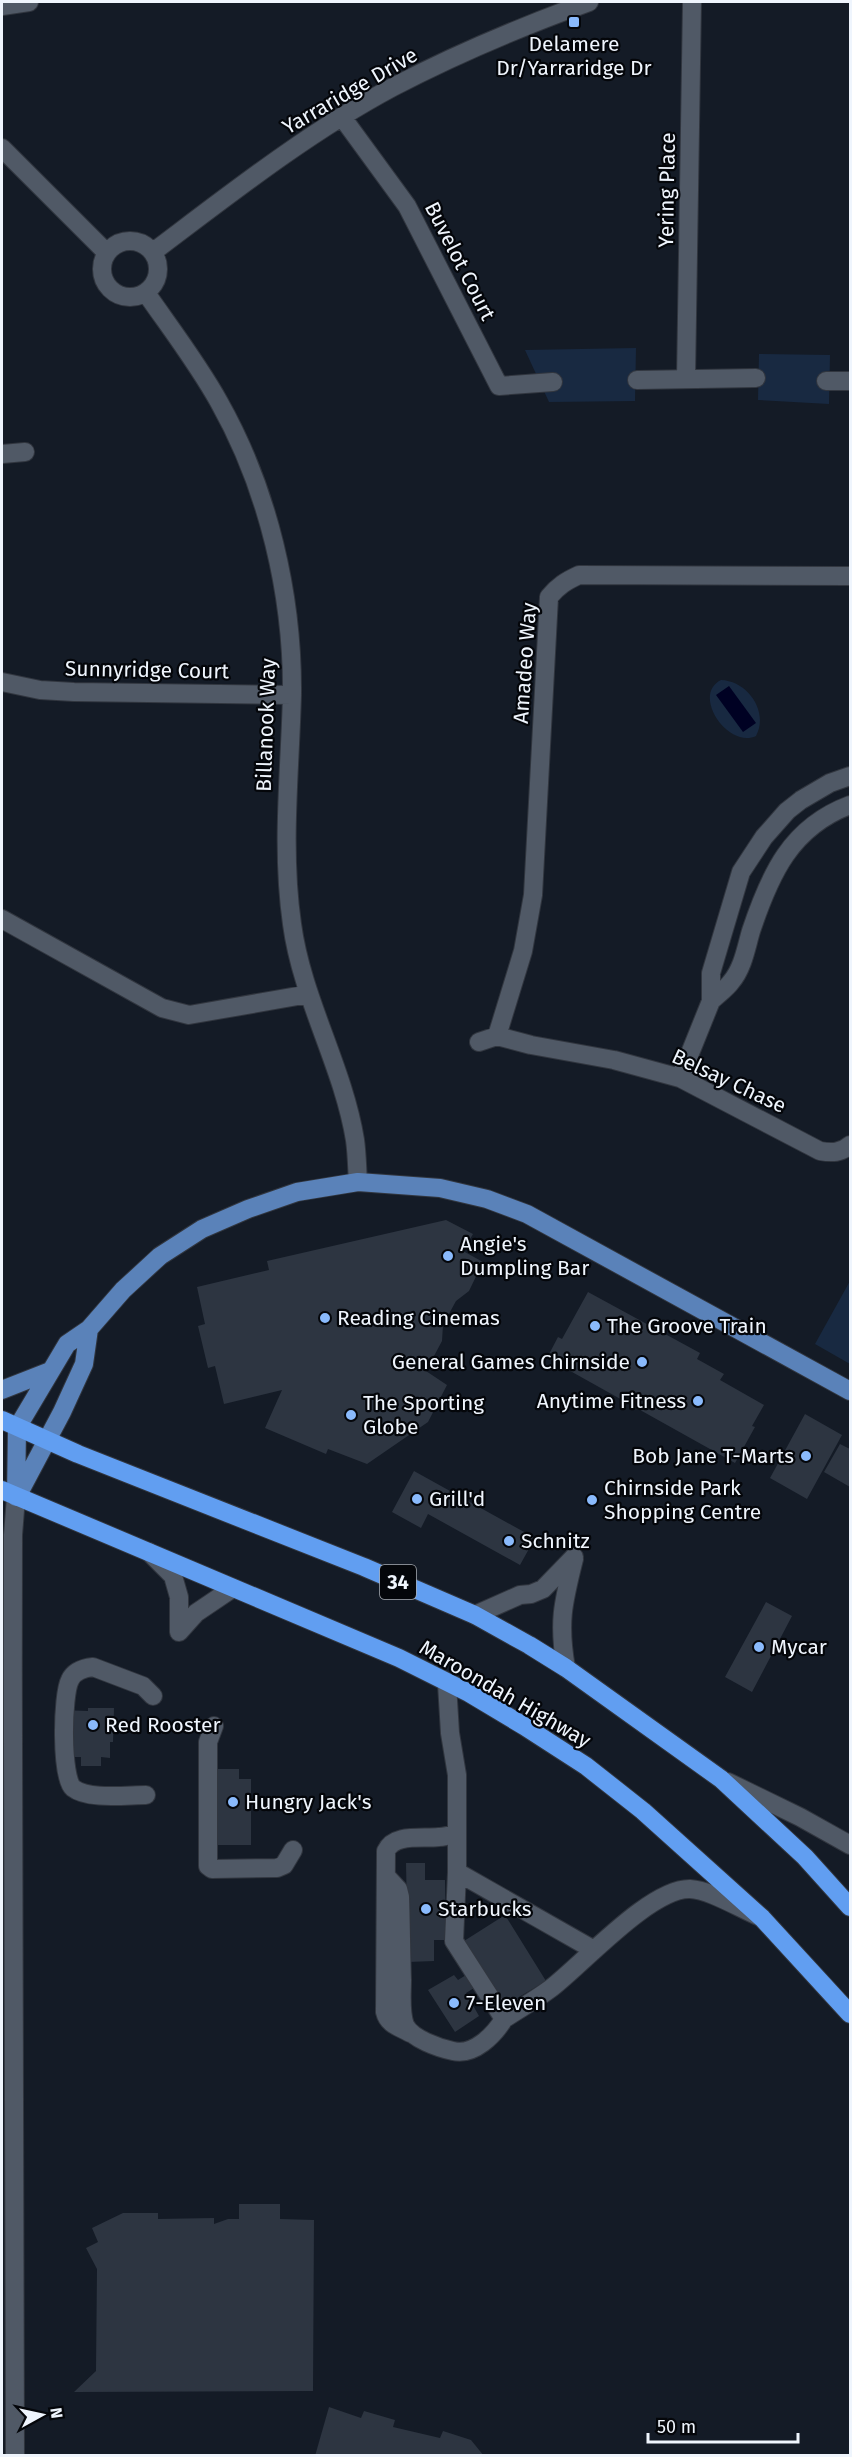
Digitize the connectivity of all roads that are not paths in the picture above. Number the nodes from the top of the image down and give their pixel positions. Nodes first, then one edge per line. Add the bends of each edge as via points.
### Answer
1 (29, 2) edge
2 (589, 2) edge
3 (692, 2) edge
4 (2, 6) edge
5 (342, 117) junction
6 (2, 148) edge
7 (153, 252) junction
8 (107, 253) junction
9 (146, 293) junction
10 (756, 378) dead end
11 (686, 379) junction
12 (638, 380) dead end
13 (826, 381) dead end
14 (850, 381) edge
15 (553, 382) dead end
16 (25, 452) dead end
17 (2, 454) edge
18 (850, 576) edge
19 (2, 682) edge
20 (292, 695) junction
21 (850, 776) edge
22 (850, 805) edge
23 (2, 919) edge
24 (309, 994) junction
25 (711, 1001) junction
26 (497, 1036) junction
27 (478, 1042) dead end
28 (680, 1078) junction
29 (850, 1145) edge
30 (358, 1182) junction
31 (89, 1329) junction
32 (50, 1371) junction
33 (2, 1390) edge
34 (850, 1391) edge
35 (9, 1424) edge
36 (46, 1441) junction
37 (9, 1494) edge
38 (147, 1550) junction
39 (232, 1588) junction
40 (475, 1615) junction
41 (566, 1668) junction
42 (447, 1684) junction
43 (153, 1696) dead end
44 (214, 1726) dead end
45 (721, 1779) junction
46 (146, 1795) dead end
47 (7, 1827) edge
48 (457, 1833) junction
49 (850, 1845) edge
50 (293, 1850) dead end
51 (457, 1872) junction
52 (7, 1885) edge
53 (850, 1907) edge
54 (762, 1918) junction
55 (594, 1950) junction
56 (850, 2014) edge
57 (504, 2019) junction
58 (15, 2456) edge

1 - 4 street
2 - 5 street, Yarraridge Drive via 458,56
3 - 11 street, Yering Place
5 - 7 street, Yarraridge Drive
5 - 15 street, Buvelot Court via 407,207 499,386
6 - 8 street
7 - 8 street via 130,241
7 - 9 street via 157,279
8 - 9 street via 102,271 110,289 127,297
9 - 20 street, Billanook Way via 219,402 245,455 278,561 291,652
10 - 11 street
11 - 12 street
13 - 14 street
16 - 17 street
18 - 26 street, Amadeo Way via 579,575 563,582 549,597 533,895 522,951
19 - 20 street, Sunnyridge Court via 40,690
20 - 24 street, Billanook Way via 285,843 287,885 292,927
21 - 25 street via 830,783 787,811 741,872 711,973
22 - 25 street via 807,831 777,865 741,964 731,982
23 - 24 street via 162,1008 189,1015
24 - 30 street, Billanook Way via 343,1093 355,1140
25 - 28 street
26 - 27 street
26 - 28 street, Belsay Chase
28 - 29 street, Belsay Chase via 820,1151 832,1153
30 - 31 main road via 297,1192 202,1229 160,1256
30 - 34 main road via 440,1188 527,1214
31 - 32 main road via 67,1344
31 - 36 main road via 84,1364
32 - 33 main road
32 - 35 main road
35 - 36 highway, 34
35 - 37 main road
36 - 37 main road
36 - 40 highway, 34
37 - 38 highway, Maroondah Highway
37 - 47 street via 13,1535
38 - 39 highway, Maroondah Highway
38 - 39 street via 173,1576 179,1598 179,1632 196,1613
39 - 42 highway, Maroondah Highway via 399,1658
40 - 41 highway, 34
40 - 41 street via 520,1594 543,1589 574,1557 560,1628
41 - 45 highway, 34
42 - 48 street via 457,1775
42 - 54 highway, Maroondah Highway via 586,1766 643,1811
43 - 46 street via 143,1686 93,1667 74,1674 66,1703 65,1754 71,1787 85,1794
44 - 50 street via 208,1742 208,1866 277,1868 284,1865
45 - 49 street
45 - 53 highway, 34 via 805,1857
47 - 52 street
48 - 51 street
48 - 57 street via 407,1838 388,1844 386,1851 386,1876 400,1897 405,2025 410,2033 460,2052 486,2040
51 - 55 street
51 - 57 street via 454,1941
52 - 58 street via 15,2064
54 - 55 street via 701,1891 678,1891 617,1928
54 - 56 highway, Maroondah Highway
55 - 57 street via 550,1989

